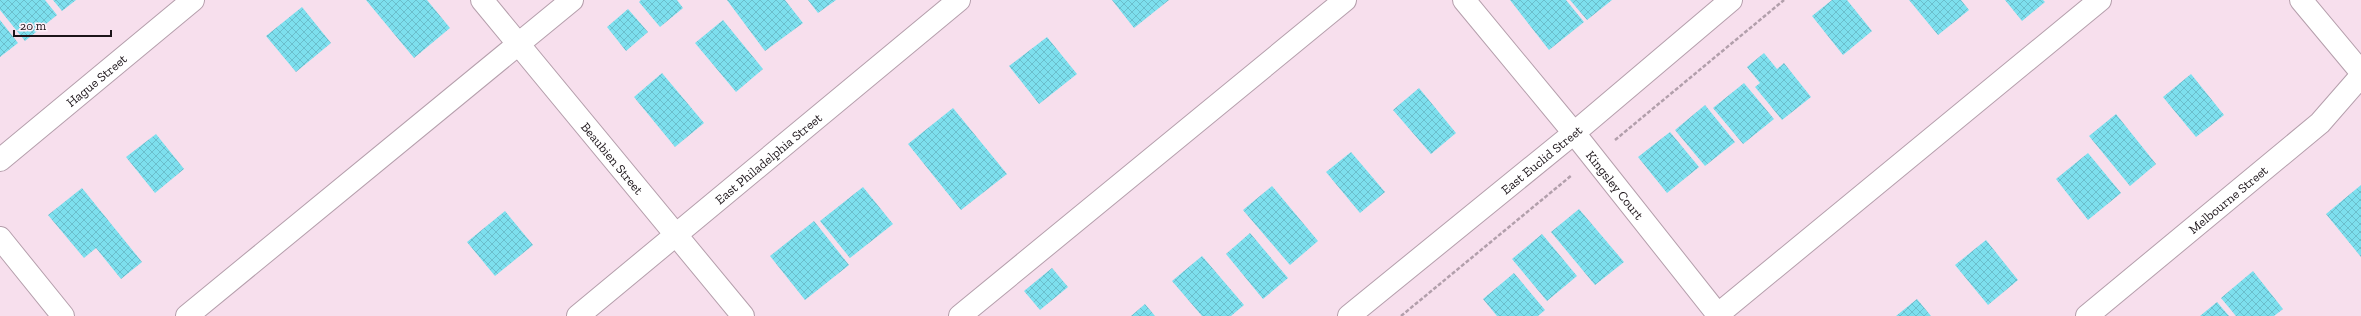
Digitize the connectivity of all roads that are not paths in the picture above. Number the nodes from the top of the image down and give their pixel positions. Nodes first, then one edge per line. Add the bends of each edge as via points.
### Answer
1 (193, 0) edge
2 (482, 0) edge
3 (572, 0) edge
4 (959, 0) edge
5 (1345, 0) edge
6 (1464, 0) edge
7 (1731, 0) edge
8 (2100, 0) edge
9 (2301, 0) edge
10 (518, 44) junction
11 (2361, 72) edge
12 (2361, 76) edge
13 (1574, 133) junction
14 (0, 160) edge
15 (676, 235) junction
16 (0, 238) edge
17 (63, 316) edge
18 (187, 316) edge
19 (578, 316) edge
20 (743, 316) edge
21 (960, 316) edge
22 (1349, 316) edge
23 (1717, 316) edge
24 (2087, 316) edge

1 - 14 street, Hague Street
2 - 10 street, Beaubien Street
3 - 10 street
4 - 15 street, East Philadelphia Street
5 - 21 street
6 - 13 street, Kingsley Court
7 - 13 street, East Euclid Street
8 - 23 street
9 - 11 street
10 - 15 street, Beaubien Street
10 - 18 street
12 - 24 street, Melbourne Street via 2320,124
13 - 22 street, East Euclid Street
13 - 23 street, Kingsley Court
15 - 19 street, East Philadelphia Street
15 - 20 street, Beaubien Street
16 - 17 street

